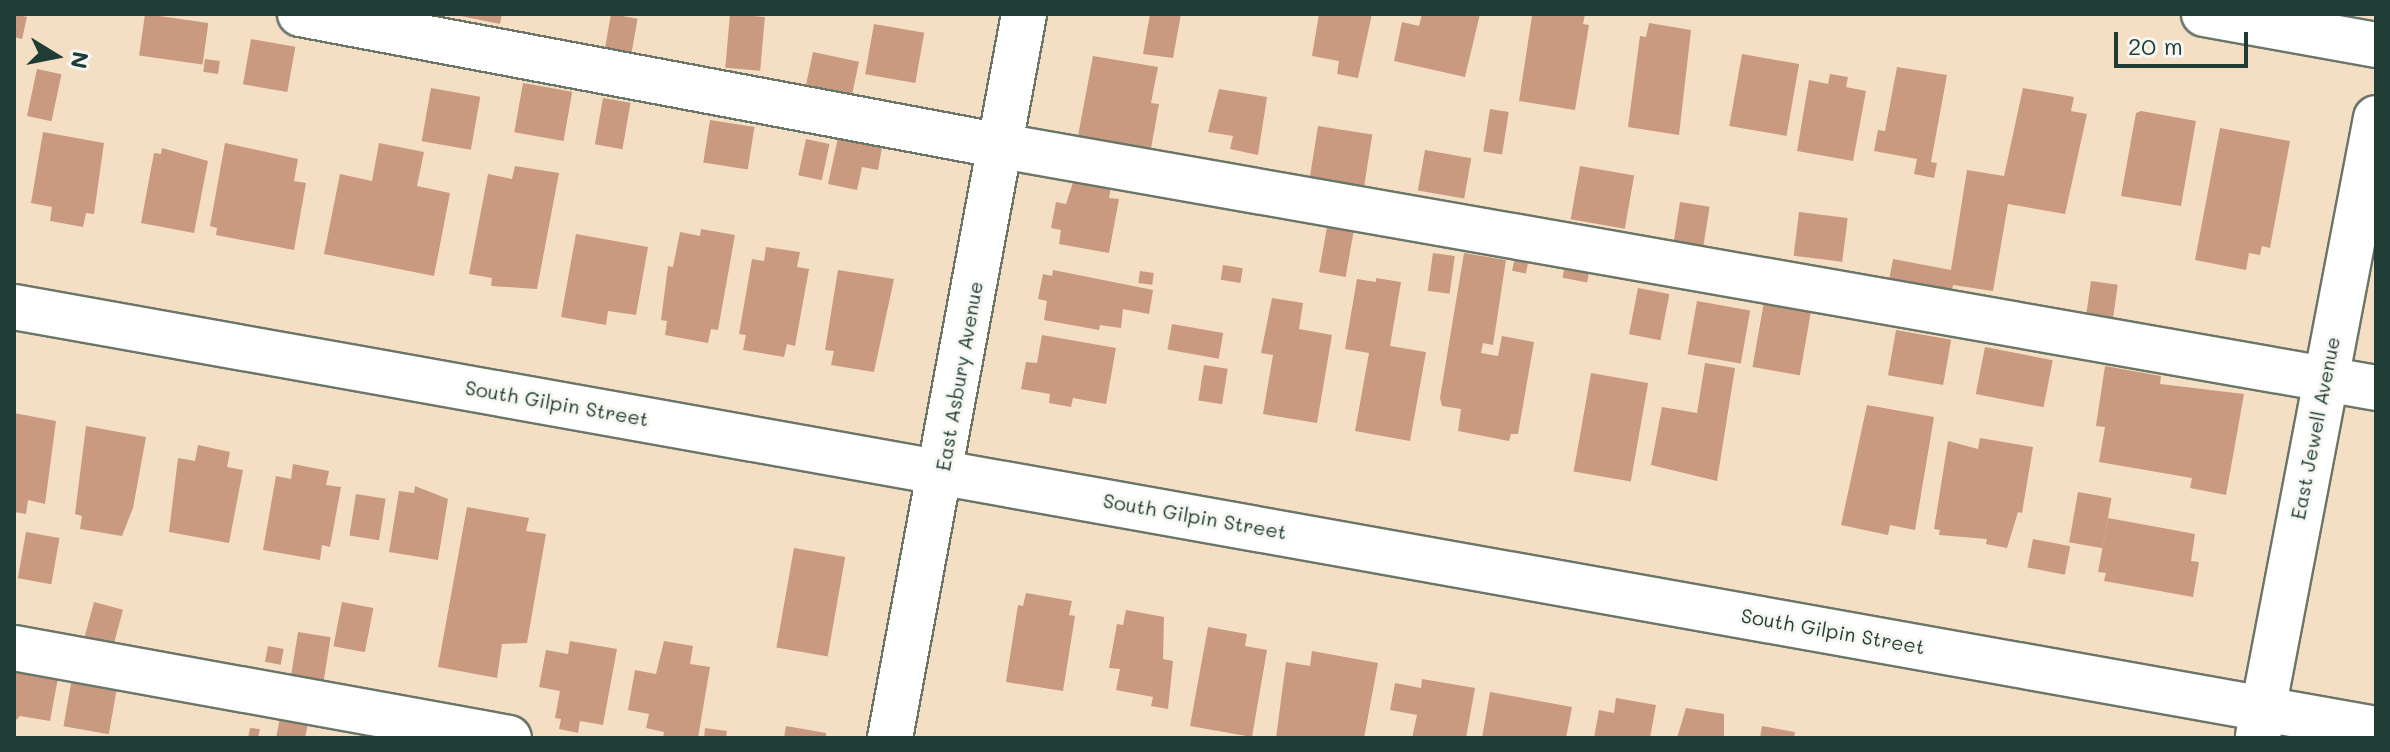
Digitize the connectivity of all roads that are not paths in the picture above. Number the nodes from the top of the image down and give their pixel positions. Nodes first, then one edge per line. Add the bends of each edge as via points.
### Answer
1 (300, 14) edge
2 (1024, 14) edge
3 (2204, 14) edge
4 (2376, 45) edge
5 (2376, 118) edge
6 (1001, 146) junction
7 (14, 307) edge
8 (2324, 379) junction
9 (2376, 388) edge
10 (942, 471) junction
11 (14, 648) edge
12 (2260, 723) edge
13 (2376, 729) edge
14 (509, 738) edge
15 (890, 738) edge

1 - 6 street
2 - 6 street, East Asbury Avenue
3 - 4 street
5 - 8 street, East Jewell Avenue
6 - 8 street
6 - 10 street, East Asbury Avenue
7 - 10 street, South Gilpin Street
8 - 9 street
8 - 12 street, East Jewell Avenue
10 - 12 street, South Gilpin Street
10 - 15 street, East Asbury Avenue
11 - 14 street
12 - 13 street, South Gilpin Street

